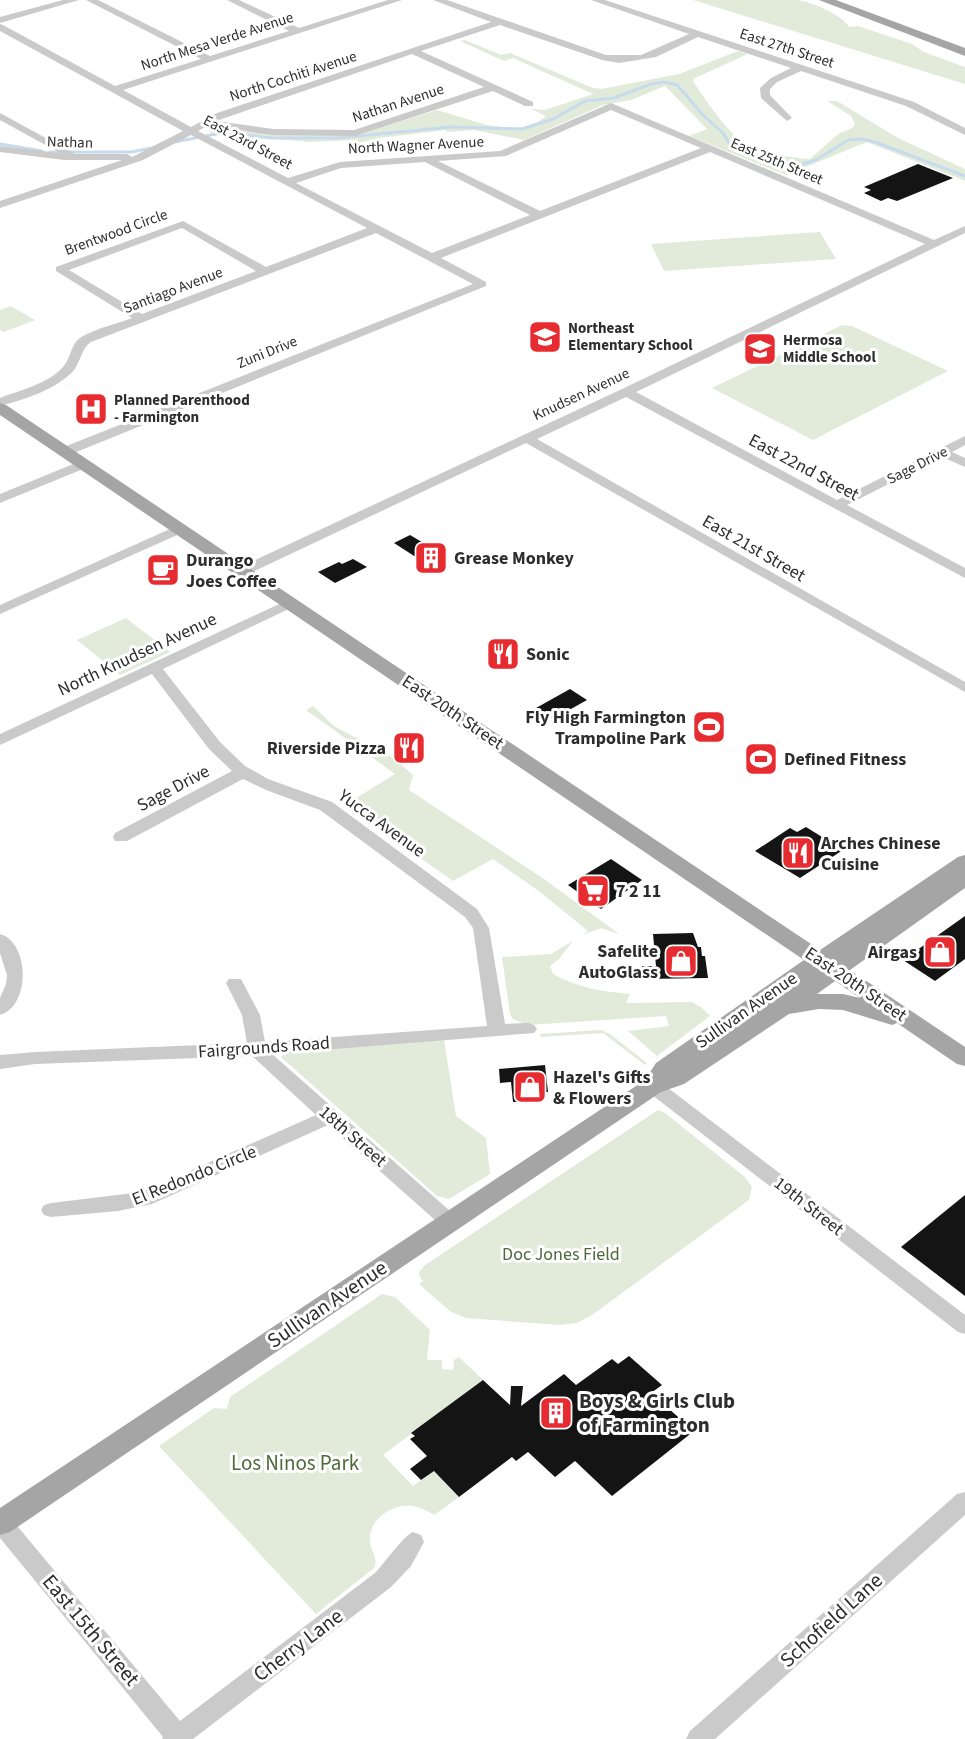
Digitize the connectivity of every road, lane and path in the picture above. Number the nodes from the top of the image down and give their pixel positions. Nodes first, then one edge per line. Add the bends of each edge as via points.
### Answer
1 (74, 0) edge
2 (91, 0) edge
3 (232, 0) edge
4 (397, 0) edge
5 (438, 0) edge
6 (596, 0) edge
7 (825, 0) edge
8 (0, 20) edge
9 (499, 22) junction
10 (0, 27) edge
11 (297, 31) junction
12 (697, 34) junction
13 (415, 52) junction
14 (965, 52) edge
15 (209, 59) junction
16 (800, 68) junction
17 (492, 88) junction
18 (116, 89) junction
19 (529, 104) dead end
20 (611, 106) joint
21 (0, 116) edge
22 (787, 118) dead end
23 (204, 123) junction
24 (191, 130) junction
25 (965, 132) edge
26 (710, 148) junction
27 (0, 149) edge
28 (139, 158) junction
29 (77, 159) junction
30 (428, 160) junction
31 (91, 175) junction
32 (287, 182) junction
33 (0, 206) edge
34 (539, 215) junction
35 (376, 228) junction
36 (965, 230) edge
37 (932, 243) junction
38 (431, 258) junction
39 (265, 271) junction
40 (482, 284) joint
41 (140, 318) junction
42 (626, 392) junction
43 (0, 402) edge
44 (0, 408) edge
45 (526, 438) junction
46 (965, 440) edge
47 (64, 452) junction
48 (944, 452) junction
49 (965, 463) edge
50 (83, 464) junction
51 (0, 499) edge
52 (837, 505) junction
53 (179, 529) junction
54 (243, 571) junction
55 (965, 574) edge
56 (290, 603) junction
57 (0, 610) edge
58 (153, 668) junction
59 (965, 688) edge
60 (0, 740) edge
61 (243, 772) junction
62 (121, 837) dead end
63 (965, 862) edge
64 (965, 878) edge
65 (0, 940) edge
66 (827, 964) junction
67 (235, 982) dead end
68 (0, 1009) edge
69 (774, 1013) junction
70 (528, 1029) dead end
71 (926, 1030) junction
72 (497, 1031) junction
73 (257, 1049) junction
74 (965, 1058) edge
75 (0, 1062) edge
76 (653, 1086) junction
77 (330, 1116) junction
78 (51, 1210) dead end
79 (451, 1223) junction
80 (965, 1326) edge
81 (965, 1501) edge
82 (0, 1523) edge
83 (412, 1542) dead end
84 (177, 1738) edge
85 (698, 1739) edge

1 - 8 street
2 - 15 street
3 - 11 street
4 - 11 street, North Mesa Verde Avenue
5 - 9 street
6 - 12 street, East 27th Street
7 - 14 main road
9 - 12 street via 619,60 646,58
9 - 13 street, North Cochiti Avenue
10 - 18 street, East 23rd Street
11 - 15 street, North Mesa Verde Avenue
12 - 16 street, East 27th Street
13 - 17 street
13 - 23 street, North Cochiti Avenue
15 - 18 street, North Mesa Verde Avenue
16 - 22 street via 765,88 765,96
16 - 25 street, East 27th Street via 910,104
17 - 19 street
17 - 23 street, Nathan Avenue via 355,133 273,132
18 - 24 street, East 23rd Street
20 - 26 street, East 25th Street
20 - 30 street, North Wagner Avenue via 502,154
21 - 29 street
23 - 24 street, North Cochiti Avenue
24 - 28 street, North Cochiti Avenue
24 - 32 street, East 23rd Street
26 - 34 street
26 - 37 street, East 25th Street
27 - 29 street, Nathan
28 - 29 street, Nathan
28 - 31 street, North Cochiti Avenue
29 - 31 street via 94,168
30 - 32 street, North Wagner Avenue via 340,165
30 - 34 street
31 - 33 street, North Cochiti Avenue
32 - 35 street, East 23rd Street
34 - 38 street
35 - 38 street, East 23rd Street
35 - 39 street, Santiago Avenue
36 - 37 street, Knudsen Avenue
37 - 42 street, Knudsen Avenue
38 - 40 street, East 23rd Street
39 - 41 street, Santiago Avenue
39 - 41 street, Brentwood Circle via 183,224 60,269
40 - 47 street, Zuni Drive
41 - 43 street, Santiago Avenue via 87,339 78,346 70,367 60,376
42 - 45 street, Knudsen Avenue
42 - 52 street, East 22nd Street
44 - 47 main road, East 20th Street
45 - 54 street, Knudsen Avenue
45 - 59 street, East 21st Street
46 - 48 street, Sage Drive
47 - 50 main road, East 20th Street
48 - 49 street
48 - 52 street, Sage Drive
50 - 51 street
50 - 53 main road, East 20th Street
52 - 55 street, East 22nd Street
53 - 54 main road, East 20th Street
53 - 57 street
54 - 56 main road, East 20th Street
56 - 58 street, North Knudsen Avenue
56 - 66 main road, East 20th Street
58 - 60 street, North Knudsen Avenue
58 - 61 street, Yucca Avenue via 225,756
61 - 62 street, Sage Drive
61 - 72 street, Yucca Avenue via 326,806 471,913 481,928
63 - 66 main road, Sullivan Avenue
64 - 66 main road, Sullivan Avenue
65 - 68 street via 16,971 11,997
66 - 69 main road, Sullivan Avenue
66 - 71 main road, East 20th Street
66 - 76 main road, Sullivan Avenue via 664,1069
67 - 73 street via 251,1015
69 - 71 main road via 817,1000 844,1002
69 - 76 main road, Sullivan Avenue via 676,1078
70 - 72 street, Fairgrounds Road
71 - 74 main road, East 20th Street
72 - 73 street, Fairgrounds Road
73 - 75 street, Fairgrounds Road
73 - 77 street, 18th Street
76 - 79 main road, Sullivan Avenue
76 - 80 street, 19th Street
77 - 78 street, El Redondo Circle via 145,1199
77 - 79 street, 18th Street
79 - 82 main road, Sullivan Avenue
81 - 85 street, Schofield Lane
82 - 84 street, East 15th Street
83 - 84 street, Cherry Lane via 403,1559 383,1580

